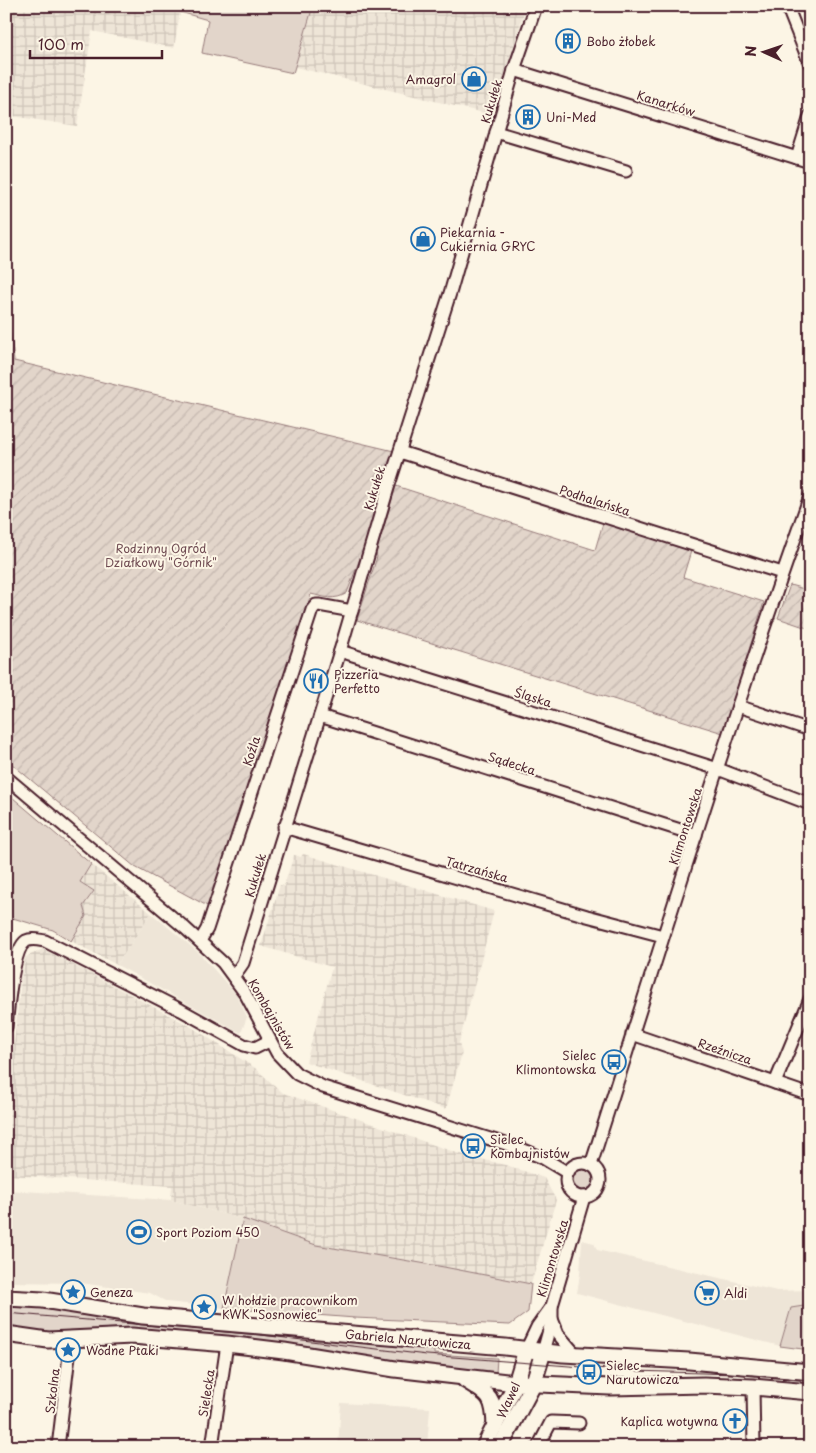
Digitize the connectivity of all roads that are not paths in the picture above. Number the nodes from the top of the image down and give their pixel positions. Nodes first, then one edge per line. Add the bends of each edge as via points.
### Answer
1 (536, 6) edge
2 (786, 6) edge
3 (810, 64) edge
4 (514, 70) junction
5 (810, 116) edge
6 (496, 132) junction
7 (797, 158) junction
8 (810, 162) edge
9 (626, 171) dead end
10 (400, 452) junction
11 (810, 496) edge
12 (782, 573) junction
13 (352, 611) junction
14 (340, 651) junction
15 (738, 706) junction
16 (320, 716) junction
17 (810, 730) edge
18 (718, 769) junction
19 (6, 777) edge
20 (810, 804) edge
21 (284, 827) junction
22 (696, 835) junction
23 (663, 936) junction
24 (200, 941) junction
25 (234, 976) junction
26 (810, 999) edge
27 (6, 1027) edge
28 (632, 1034) junction
29 (269, 1041) junction
30 (775, 1083) junction
31 (810, 1095) edge
32 (591, 1165) junction
33 (568, 1172) junction
34 (584, 1197) junction
35 (6, 1298) edge
36 (552, 1306) junction
37 (552, 1320) junction
38 (6, 1334) edge
39 (71, 1339) junction
40 (228, 1344) junction
41 (526, 1350) junction
42 (543, 1352) junction
43 (576, 1355) junction
44 (810, 1372) edge
45 (460, 1377) junction
46 (516, 1384) junction
47 (534, 1384) junction
48 (753, 1387) junction
49 (810, 1392) edge
50 (579, 1424) dead end
51 (494, 1427) junction
52 (58, 1447) edge
53 (212, 1447) edge
54 (484, 1447) edge
55 (500, 1447) edge
56 (538, 1447) edge
57 (754, 1447) edge

1 - 4 street, Kukułek
2 - 3 street
4 - 6 street, Kukułek
4 - 7 street, Kanarków
5 - 7 street
6 - 9 street
6 - 10 street, Kukułek
7 - 8 street, Kanarków
10 - 12 street, Podhalańska
10 - 13 street, Kukułek
11 - 12 street, Klimontowska
12 - 15 street, Klimontowska
13 - 14 street, Kukułek
13 - 24 street, Koźla via 319,605 312,610 207,929
14 - 16 street, Kukułek
14 - 18 street, Śląska
15 - 17 street
15 - 18 street, Klimontowska
16 - 21 street, Kukułek
16 - 22 street, Sądecka
18 - 20 street, Śląska
18 - 22 street, Klimontowska
19 - 24 street, Kombajnistów
21 - 23 street, Tatrzańska
21 - 25 street, Kukułek via 242,963
22 - 23 street, Klimontowska
23 - 28 street, Klimontowska
24 - 25 street, Kombajnistów
25 - 29 street, Kombajnistów
26 - 30 street
27 - 29 street via 18,950 26,942 38,940 46,941 244,1045 255,1048
28 - 30 street, Rzeźnicza
28 - 32 street, Klimontowska
29 - 33 street, Kombajnistów via 291,1069 310,1082 519,1148
30 - 31 street, Rzeźnicza
32 - 33 street via 578,1164
32 - 34 street via 598,1172 599,1186 594,1194
33 - 34 street via 569,1190
34 - 36 street, Klimontowska
35 - 41 street, Gabriela Narutowicza via 44,1300 151,1317
36 - 37 street
36 - 41 street, Klimontowska
37 - 42 street
37 - 43 street via 558,1334
38 - 39 street via 48,1340
39 - 40 street via 132,1336
39 - 52 street, Szkolna
40 - 45 street
40 - 53 street, Sielecka
41 - 42 street, Gabriela Narutowicza
41 - 46 street, Wawel
42 - 43 street, Gabriela Narutowicza
42 - 47 street, Wawel
43 - 44 street, Gabriela Narutowicza
45 - 46 street
45 - 51 street via 488,1395 494,1409
46 - 47 street
46 - 51 street, Wawel
47 - 48 street
47 - 55 street, Wawel
48 - 49 street
48 - 57 street
50 - 56 street via 551,1422
51 - 54 street, Wawel

